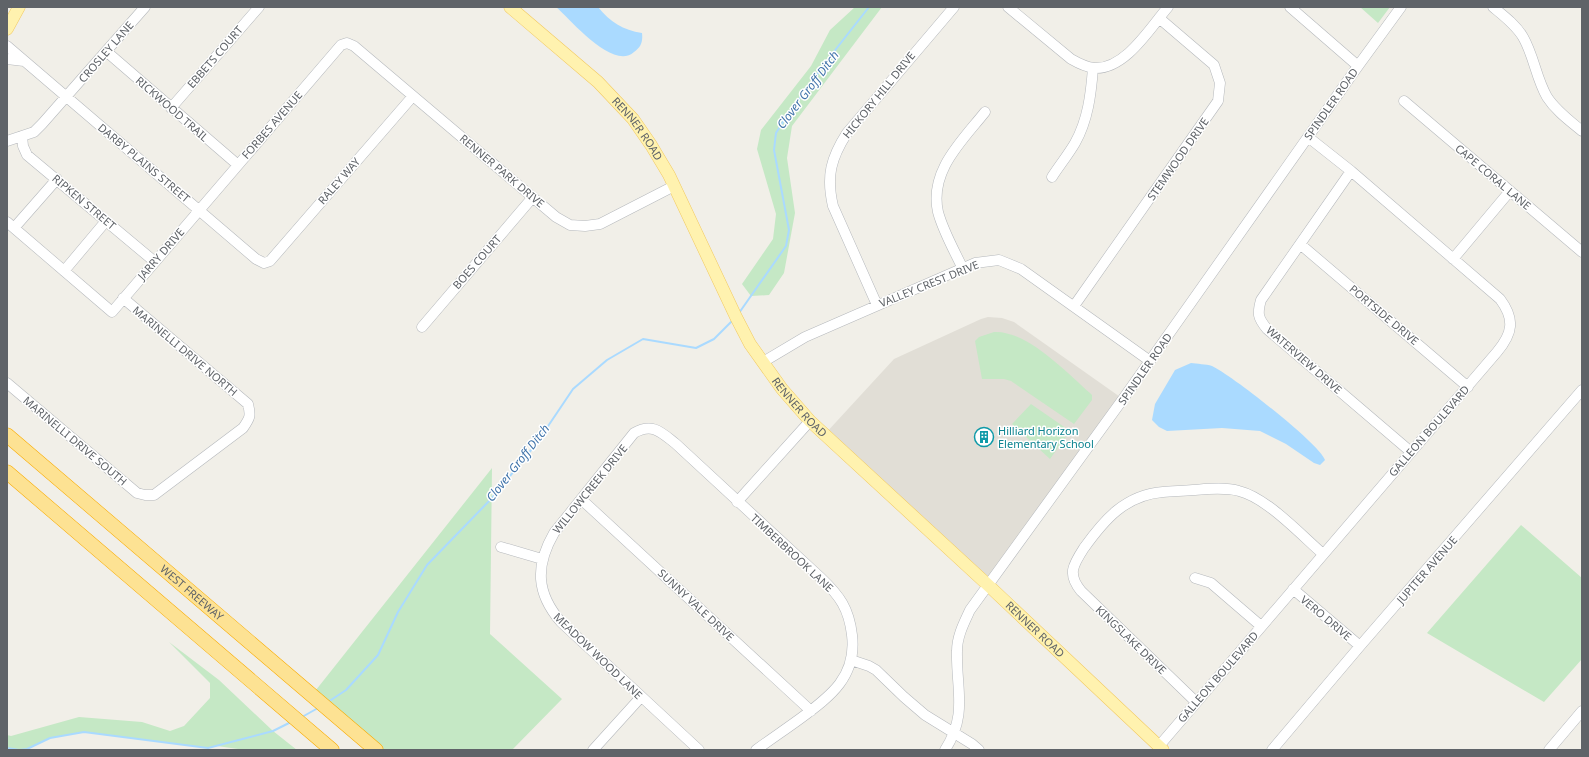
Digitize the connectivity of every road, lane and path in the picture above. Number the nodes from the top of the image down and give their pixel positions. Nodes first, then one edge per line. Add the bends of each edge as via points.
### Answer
1 (18, 7) edge
2 (146, 7) edge
3 (259, 7) edge
4 (510, 7) edge
5 (954, 7) edge
6 (1008, 7) edge
7 (1168, 7) edge
8 (1290, 7) edge
9 (1402, 7) edge
10 (1493, 7) edge
11 (1159, 18) junction
12 (7, 30) edge
13 (347, 43) joint
14 (7, 46) edge
15 (108, 52) junction
16 (7, 60) edge
17 (24, 61) junction
18 (1358, 66) junction
19 (1093, 68) junction
20 (413, 96) junction
21 (67, 97) junction
22 (1404, 101) dead end
23 (171, 108) junction
24 (985, 112) dead end
25 (1582, 131) edge
26 (22, 136) junction
27 (1308, 137) junction
28 (7, 141) edge
29 (238, 165) junction
30 (1351, 171) junction
31 (1052, 177) dead end
32 (56, 179) junction
33 (674, 186) junction
34 (1510, 191) junction
35 (533, 197) junction
36 (199, 210) junction
37 (106, 221) junction
38 (11, 225) edge
39 (1300, 244) junction
40 (1582, 252) edge
41 (1453, 259) junction
42 (155, 262) junction
43 (264, 263) joint
44 (963, 269) junction
45 (64, 271) junction
46 (123, 298) junction
47 (877, 305) junction
48 (1074, 306) junction
49 (422, 327) dead end
50 (1150, 361) junction
51 (763, 362) junction
52 (7, 383) edge
53 (1468, 387) junction
54 (1582, 390) edge
55 (810, 420) junction
56 (647, 428) joint
57 (7, 435) edge
58 (1411, 452) junction
59 (7, 472) edge
60 (145, 495) joint
61 (580, 499) junction
62 (737, 502) junction
63 (500, 548) dead end
64 (1323, 554) junction
65 (542, 559) junction
66 (1195, 578) dead end
67 (989, 586) junction
68 (1293, 589) junction
69 (1261, 626) junction
70 (1360, 646) junction
71 (851, 660) junction
72 (641, 697) junction
73 (1196, 702) junction
74 (1582, 710) edge
75 (811, 711) junction
76 (954, 733) junction
77 (1161, 748) edge
78 (332, 750) edge
79 (376, 750) edge
80 (593, 750) edge
81 (699, 750) edge
82 (756, 750) edge
83 (945, 750) edge
84 (979, 750) edge
85 (1272, 750) edge
86 (1549, 750) edge

1 - 12 main road
2 - 15 street, CROSLEY LANE
3 - 23 street, EBBETS COURT
4 - 33 main road, RENNER ROAD via 620,104 651,145
5 - 47 street, HICKORY HILL DRIVE via 847,133 833,159 829,189 834,206
6 - 19 street via 1071,59
7 - 11 street
8 - 18 street
9 - 18 street, SPINDLER ROAD
10 - 25 street via 1522,36 1548,98
11 - 19 street via 1130,53 1112,65
11 - 48 street, STEMWOOD DRIVE via 1214,66 1220,83 1218,101
13 - 20 street, RENNER PARK DRIVE via 354,46
13 - 29 street, FORBES AVENUE via 341,45
14 - 17 street, DARBY PLAINS STREET
15 - 21 street, CROSLEY LANE
15 - 23 street, RICKWOOD TRAIL
16 - 17 street
17 - 21 street, DARBY PLAINS STREET
18 - 27 street, SPINDLER ROAD
19 - 31 street via 1087,115 1076,143
20 - 35 street, RENNER PARK DRIVE
20 - 43 street, RALEY WAY via 270,261
21 - 26 street, CROSLEY LANE via 34,132
21 - 36 street, DARBY PLAINS STREET
22 - 34 street, CAPE CORAL LANE
23 - 29 street, RICKWOOD TRAIL
24 - 44 street via 945,164 936,200
26 - 28 street, CROSLEY LANE
26 - 32 street, RIPKEN STREET via 27,155
27 - 30 street, GALLEON BOULEVARD
27 - 50 street, SPINDLER ROAD
29 - 36 street, FORBES AVENUE
30 - 39 street, WATERVIEW DRIVE
30 - 41 street, GALLEON BOULEVARD
32 - 37 street, RIPKEN STREET
32 - 38 street
33 - 35 street, RENNER PARK DRIVE via 600,224 585,226 570,225
33 - 51 main road, RENNER ROAD via 732,311
34 - 40 street, CAPE CORAL LANE
34 - 41 street
35 - 49 street, BOES COURT
36 - 42 street, JARRY DRIVE
36 - 43 street, DARBY PLAINS STREET
37 - 42 street, RIPKEN STREET
37 - 45 street
38 - 45 street, MARINELLI DRIVE NORTH
39 - 53 street, PORTSIDE DRIVE
39 - 58 street, WATERVIEW DRIVE via 1261,300 1258,310 1260,321
41 - 53 street, GALLEON BOULEVARD via 1500,299 1510,317 1508,336 1504,344
42 - 46 street, JARRY DRIVE
44 - 47 street, VALLEY CREST DRIVE
44 - 48 street, VALLEY CREST DRIVE via 975,263 999,260 1021,269
45 - 46 street, MARINELLI DRIVE NORTH via 112,312
46 - 60 street, MARINELLI DRIVE NORTH via 248,404 251,413 243,428 154,495
47 - 51 street, VALLEY CREST DRIVE via 805,337
48 - 50 street, VALLEY CREST DRIVE
50 - 67 street, SPINDLER ROAD
51 - 55 main road, RENNER ROAD via 782,389
52 - 60 street, MARINELLI DRIVE SOUTH via 138,493
53 - 58 street, GALLEON BOULEVARD
54 - 70 street, JUPITER AVENUE
55 - 62 street
55 - 67 main road, RENNER ROAD
56 - 61 street, WILLOWCREEK DRIVE via 634,433
56 - 62 street, TIMBERBROOK LANE via 654,428 676,444
57 - 79 highway, WEST FREEWAY
58 - 64 street, GALLEON BOULEVARD
59 - 78 highway
61 - 65 street, WILLOWCREEK DRIVE via 554,533
61 - 75 street, SUNNY VALE DRIVE
62 - 71 street, TIMBERBROOK LANE via 836,594 849,614 853,644
63 - 65 street
64 - 68 street, GALLEON BOULEVARD
64 - 73 street, KINGSLAKE DRIVE via 1262,501 1237,490 1161,492 1144,496 1127,503 1100,527 1073,566 1075,584
65 - 72 street, MEADOW WOOD LANE via 541,585 552,612
66 - 69 street via 1211,583
67 - 76 street, SPINDLER ROAD via 970,610 958,640 960,709
67 - 77 main road, RENNER ROAD
68 - 69 street, GALLEON BOULEVARD
68 - 70 street, VERO DRIVE
69 - 73 street, GALLEON BOULEVARD
70 - 85 street, JUPITER AVENUE
71 - 75 street, TIMBERBROOK LANE via 847,674 838,687
71 - 76 street via 876,670 916,708
72 - 80 street
72 - 81 street, MEADOW WOOD LANE
73 - 77 street, GALLEON BOULEVARD
74 - 86 street
75 - 82 street, TIMBERBROOK LANE
76 - 83 street, SPINDLER ROAD
76 - 84 street

